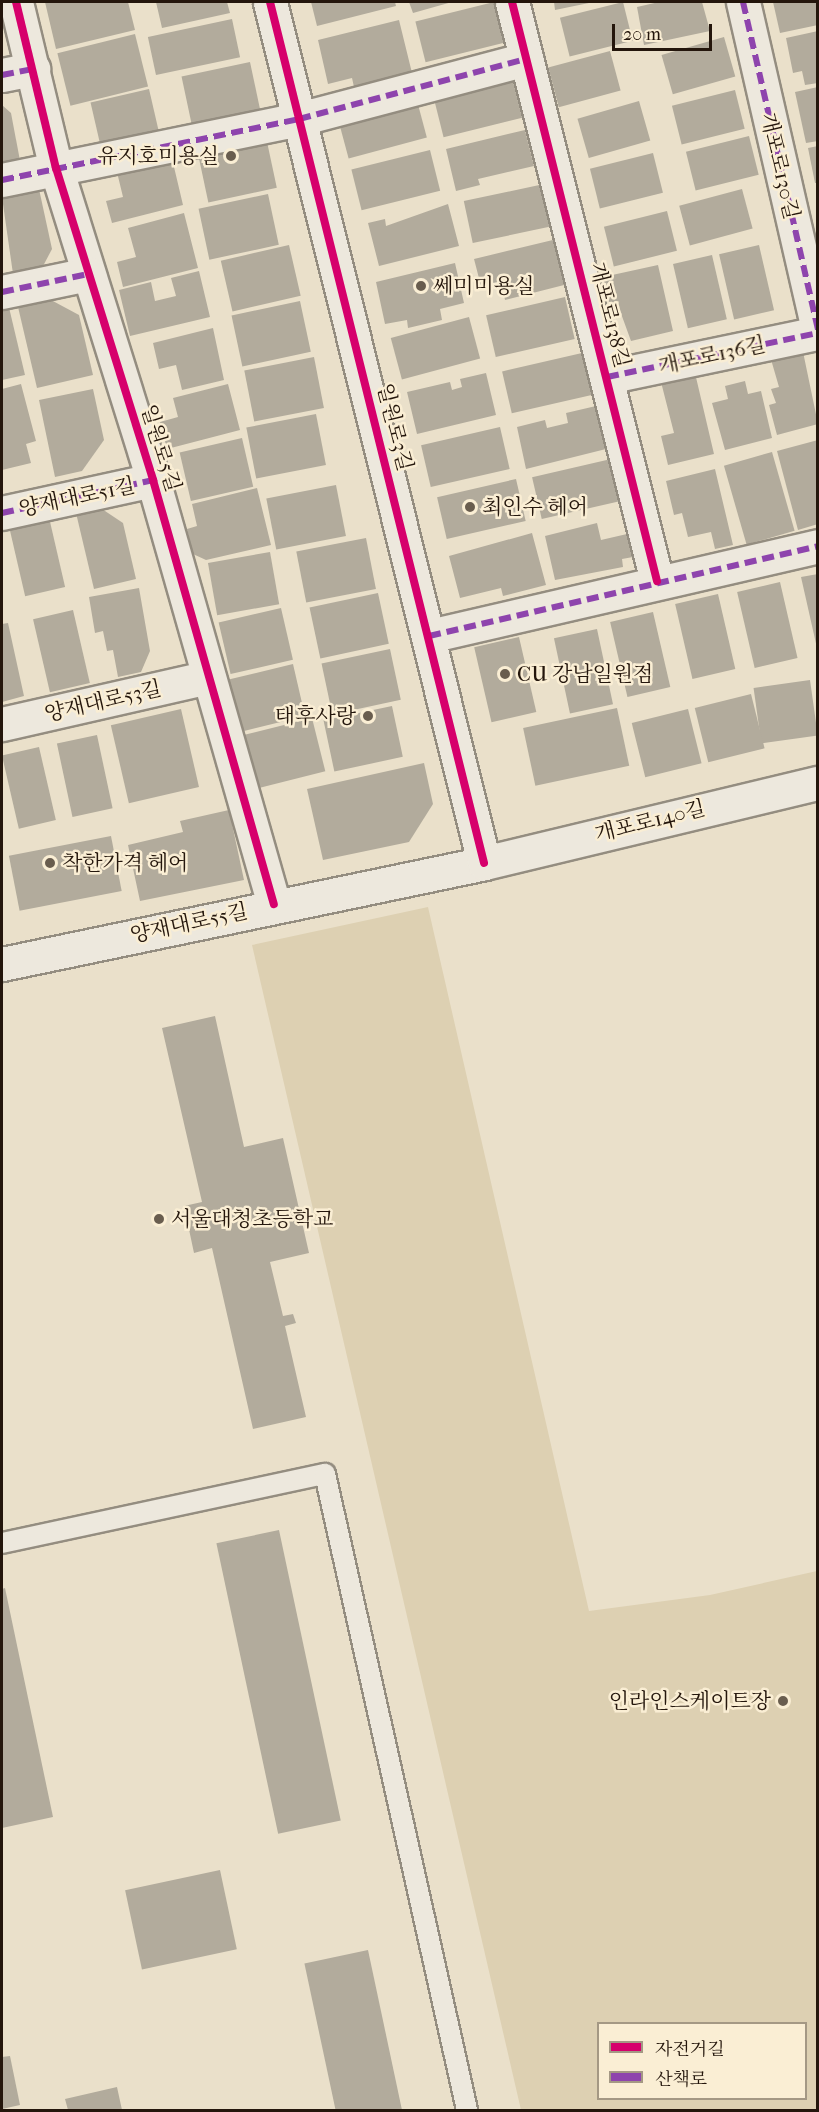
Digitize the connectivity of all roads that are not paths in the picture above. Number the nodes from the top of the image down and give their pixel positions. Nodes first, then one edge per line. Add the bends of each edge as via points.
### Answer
1 (16, 2) edge
2 (270, 2) edge
3 (512, 2) edge
4 (743, 2) edge
5 (526, 59) junction
6 (33, 69) junction
7 (2, 75) edge
8 (299, 119) junction
9 (56, 168) junction
10 (2, 180) edge
11 (88, 274) junction
12 (2, 292) edge
13 (818, 331) edge
14 (607, 377) junction
15 (153, 480) junction
16 (2, 513) edge
17 (818, 546) edge
18 (657, 581) junction
19 (429, 636) junction
20 (205, 678) junction
21 (2, 724) edge
22 (818, 783) edge
23 (484, 862) junction
24 (274, 904) junction
25 (2, 964) edge
26 (2, 1543) edge
27 (467, 2110) edge

1 - 6 street, 일원로5길
2 - 8 street, 일원로3길
3 - 5 street, 개포로138길
4 - 13 street, 개포로130길
5 - 8 street
5 - 14 street, 개포로138길
6 - 7 street
6 - 9 street, 일원로5길
8 - 9 street
8 - 19 street, 일원로3길
9 - 10 street
9 - 11 street, 일원로5길
11 - 12 street
11 - 15 street, 일원로5길
13 - 14 street, 개포로136길
14 - 18 street, 개포로138길
15 - 16 street, 양재대로51길
15 - 20 street, 일원로5길
17 - 18 street
18 - 19 street
19 - 23 street, 일원로3길
20 - 21 street, 양재대로53길
20 - 24 street, 일원로5길
22 - 23 street, 개포로140길
23 - 24 street, 양재대로55길
24 - 25 street, 양재대로55길
26 - 27 lane via 325,1474

